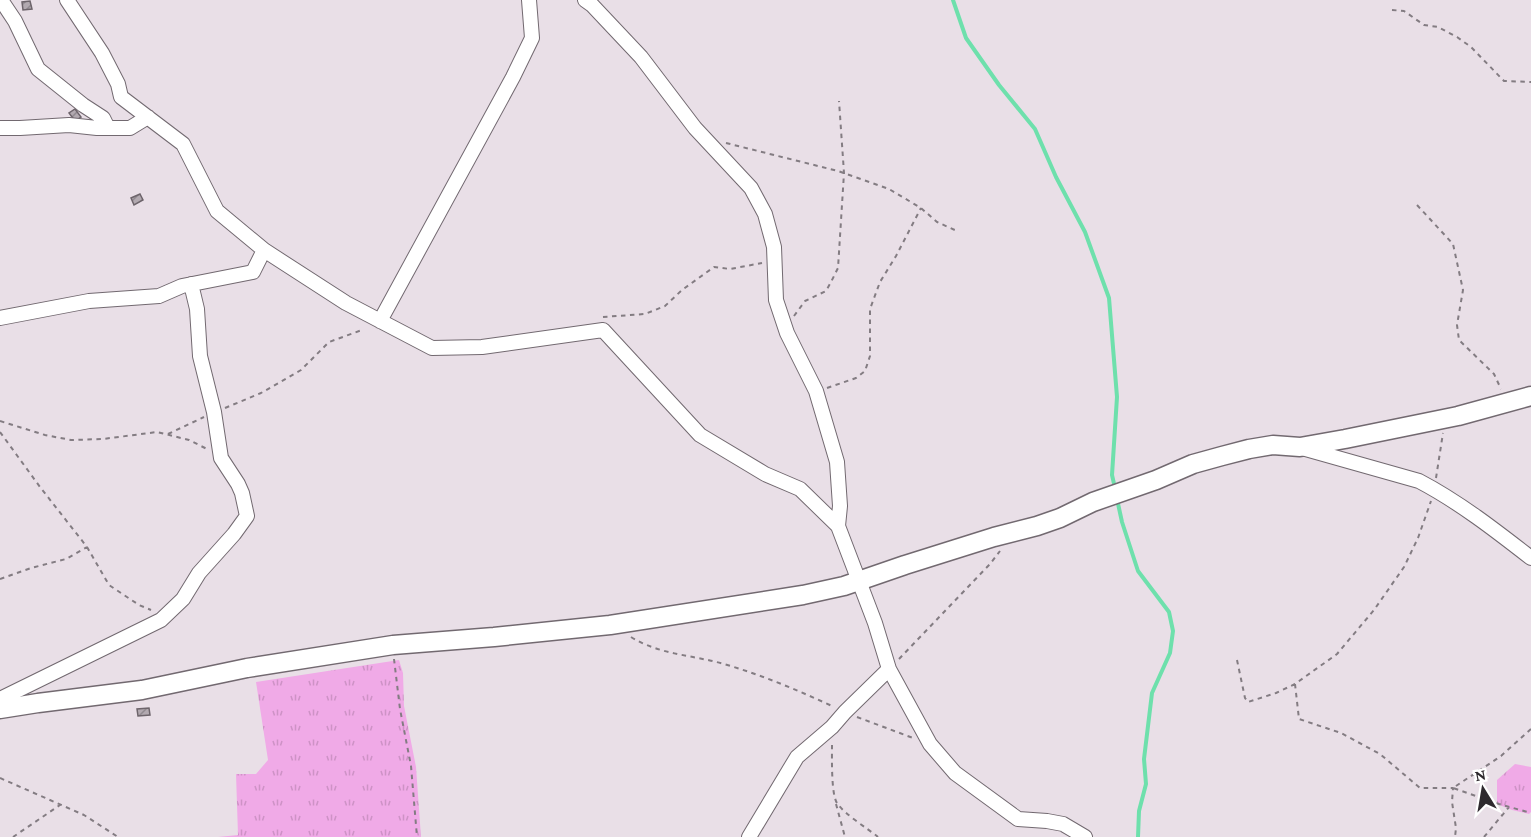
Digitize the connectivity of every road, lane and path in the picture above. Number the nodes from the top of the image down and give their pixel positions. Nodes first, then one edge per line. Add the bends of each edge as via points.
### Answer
1 (1, 0) edge
2 (67, 0) edge
3 (529, 0) edge
4 (585, 0) edge
5 (1392, 10) dead end
6 (1531, 81) edge
7 (839, 101) dead end
8 (148, 117) junction
9 (0, 128) edge
10 (108, 128) junction
11 (703, 136) junction
12 (844, 172) junction
13 (1417, 205) dead end
14 (921, 208) junction
15 (957, 231) dead end
16 (264, 250) junction
17 (774, 260) junction
18 (191, 284) junction
19 (603, 316) dead end
20 (0, 318) edge
21 (380, 321) junction
22 (362, 330) dead end
23 (787, 333) junction
24 (816, 391) junction
25 (1531, 396) edge
26 (1507, 403) junction
27 (214, 412) junction
28 (1446, 418) junction
29 (0, 421) edge
30 (0, 432) edge
31 (168, 434) junction
32 (1300, 447) junction
33 (221, 458) junction
34 (1435, 489) junction
35 (838, 526) junction
36 (1005, 534) junction
37 (87, 547) junction
38 (1531, 558) edge
39 (0, 579) edge
40 (859, 580) junction
41 (160, 620) junction
42 (610, 625) junction
43 (393, 645) junction
44 (1237, 660) dead end
45 (888, 669) junction
46 (1295, 684) junction
47 (0, 699) edge
48 (0, 709) edge
49 (845, 712) junction
50 (831, 727) junction
51 (1531, 729) edge
52 (930, 744) junction
53 (0, 778) edge
54 (1454, 788) junction
55 (835, 802) junction
56 (60, 805) junction
57 (1509, 807) junction
58 (1531, 813) edge
59 (13, 837) edge
60 (118, 837) edge
61 (417, 837) edge
62 (749, 837) edge
63 (845, 837) edge
64 (878, 837) edge
65 (1085, 837) edge
66 (1455, 837) edge
67 (1484, 837) edge

1 - 10 street via 38,69 103,118
2 - 8 street via 102,53 121,97
3 - 21 street via 532,38
4 - 11 street via 641,57
5 - 6 path via 1404,11 1424,25 1457,37 1504,81
7 - 12 path
8 - 10 street via 130,128
8 - 16 street via 183,144 217,211
9 - 10 street
11 - 12 path
11 - 17 street via 751,188 765,214
12 - 14 path via 889,189
12 - 23 path via 838,268 825,291 805,301 796,311
13 - 26 path via 1453,244 1463,290 1457,325 1459,340 1494,374
14 - 15 path via 937,222
14 - 24 path via 880,282 870,309 870,356 864,371 856,378
16 - 18 street via 253,272
16 - 21 street
17 - 19 path via 714,267 664,306 645,314
17 - 23 street via 776,300
18 - 20 street via 159,296 89,301
18 - 27 street via 200,356
21 - 35 street via 432,348 482,347 603,330 700,435 765,474 800,489
22 - 27 path via 329,342 301,370 271,387
23 - 24 street
24 - 35 street via 837,462
25 - 26 street
26 - 28 street
27 - 31 path
27 - 33 street
28 - 32 street
28 - 34 path
29 - 31 path via 71,440
30 - 37 path
31 - 33 path via 189,440
32 - 34 street
32 - 36 street via 1273,445 1193,464 1060,518
33 - 41 street via 238,484 247,516 199,573 183,599
34 - 38 street
34 - 46 path via 1404,567 1374,610 1337,654
35 - 40 street
36 - 40 street
36 - 45 path via 1002,549 990,564
37 - 39 path via 66,559
37 - 41 path via 109,585 152,610
40 - 42 street via 802,595
40 - 45 street
41 - 47 street
42 - 43 street
42 - 49 path via 645,646 734,667 784,684
43 - 48 street via 247,668 119,694
43 - 61 path
44 - 46 path via 1248,702
45 - 49 street
45 - 52 street
46 - 54 path via 1299,719 1380,754 1420,788
49 - 50 street
49 - 52 path
50 - 55 path
50 - 62 street via 797,757
51 - 54 path via 1501,756
52 - 65 street via 956,774 1018,819 1063,824
53 - 56 path
54 - 57 path
54 - 66 path
55 - 63 path
55 - 64 path
56 - 59 path
56 - 60 path via 84,814
57 - 58 path
57 - 67 path

